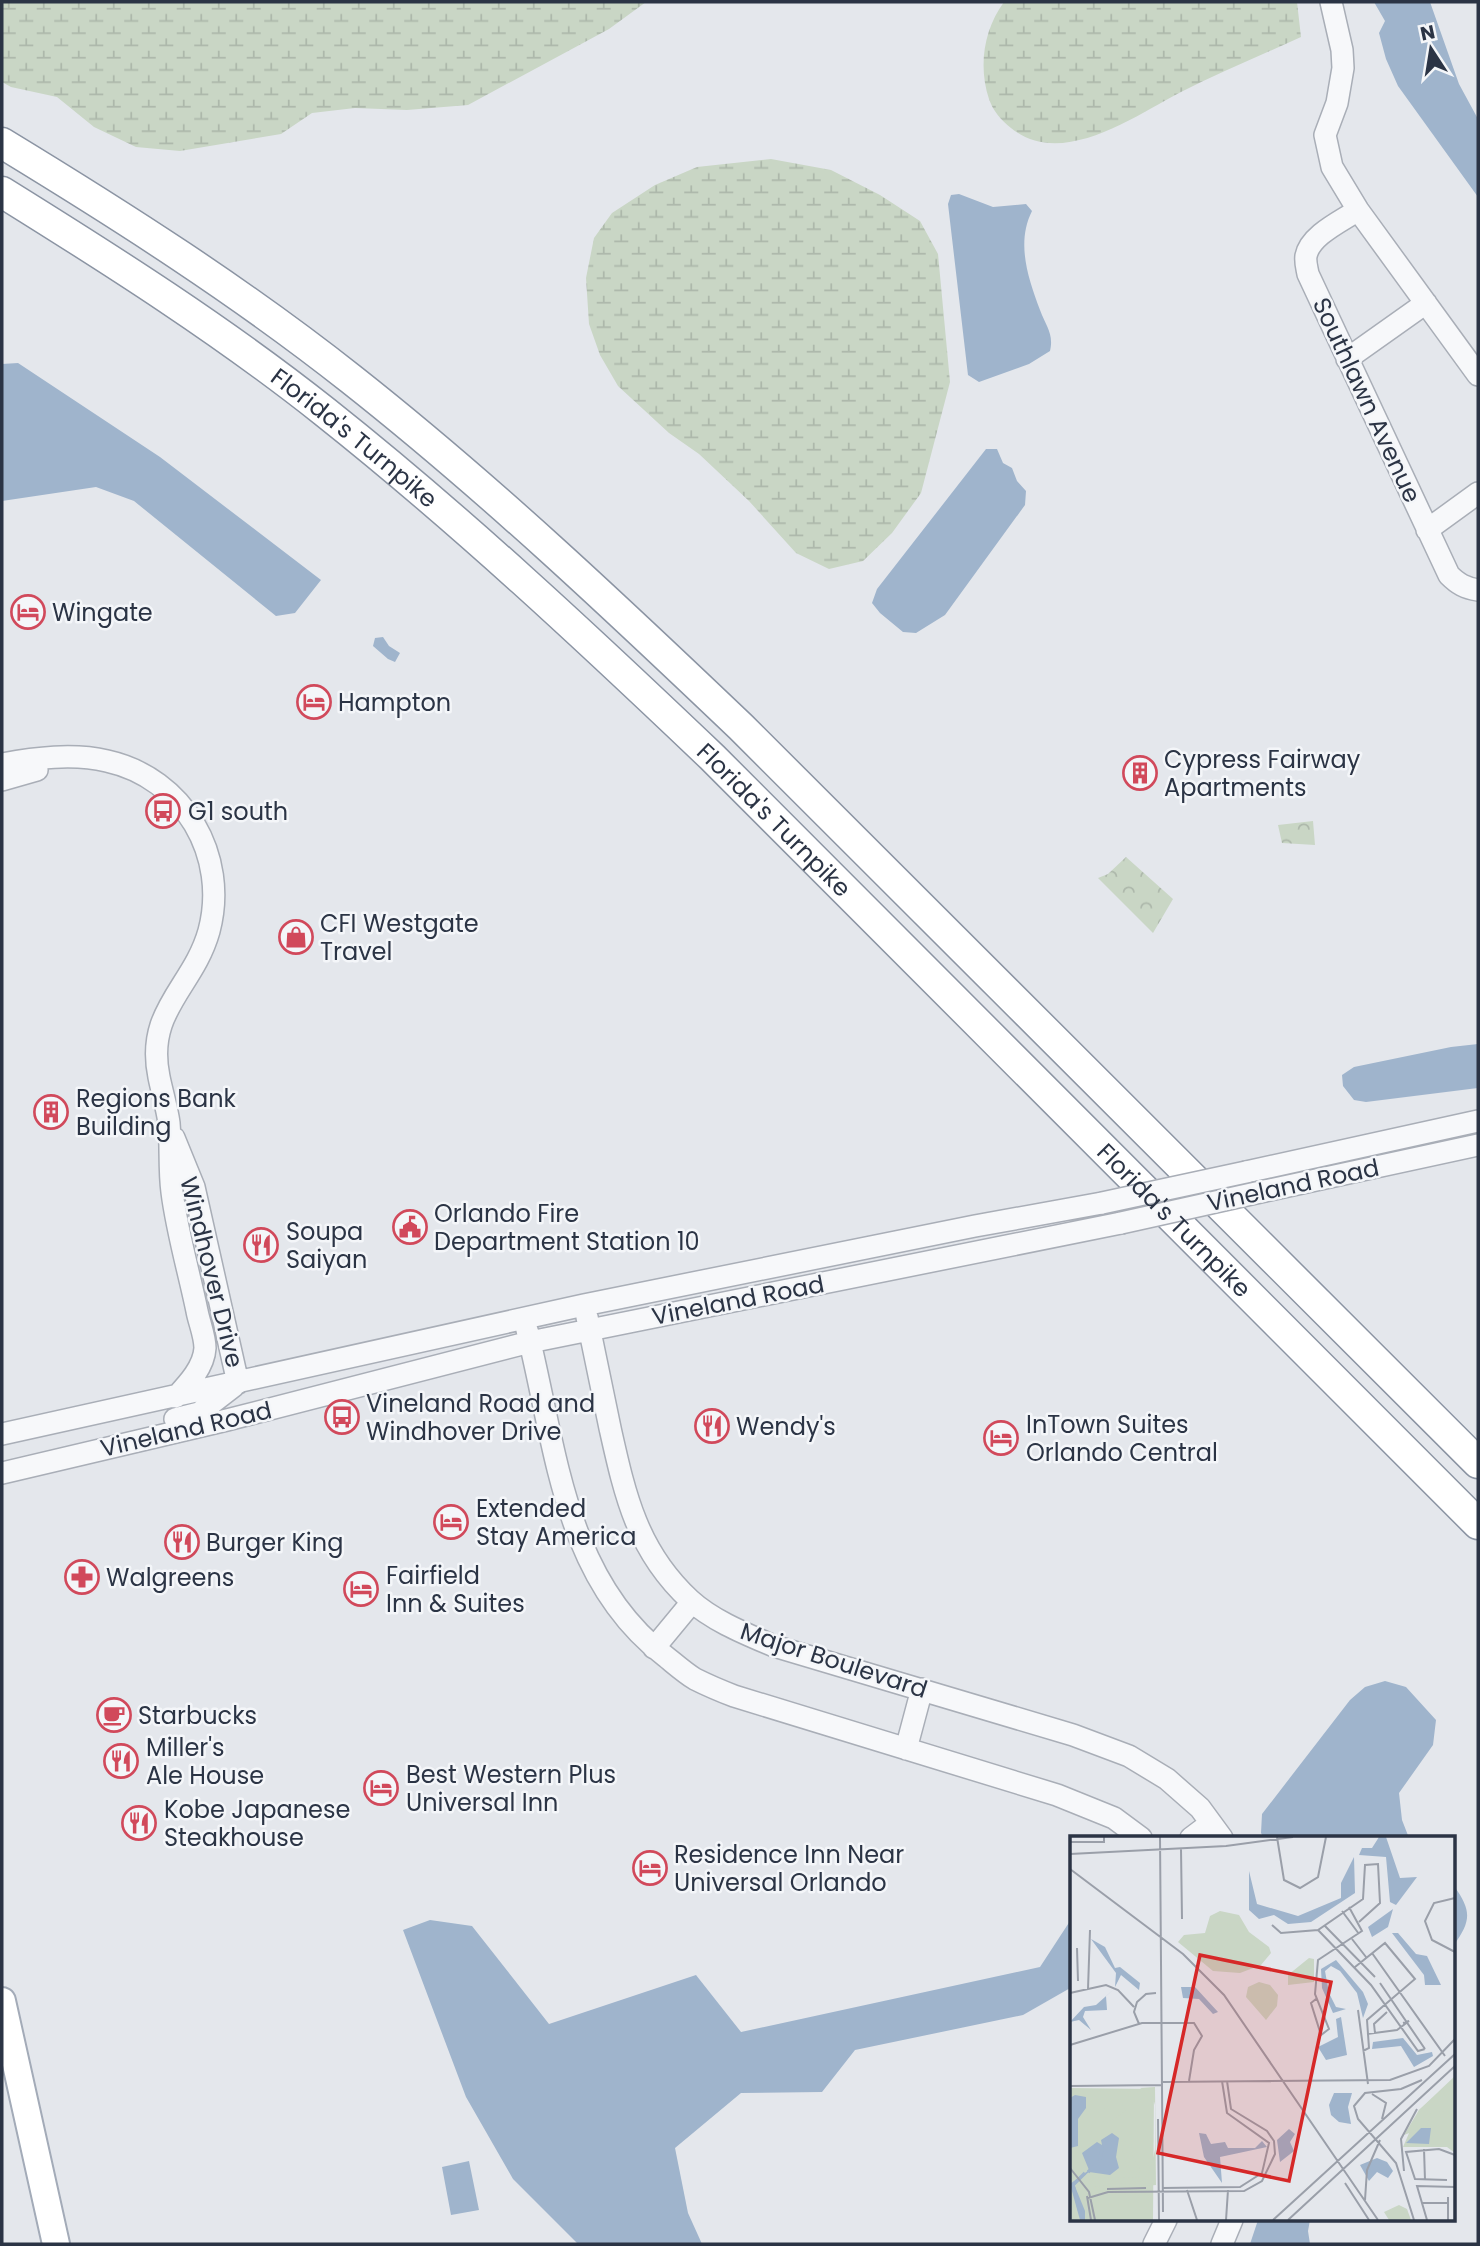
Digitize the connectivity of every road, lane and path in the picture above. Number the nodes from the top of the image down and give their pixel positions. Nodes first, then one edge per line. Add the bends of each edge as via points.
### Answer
1 (1331, 2) edge
2 (2, 143) edge
3 (2, 192) edge
4 (1359, 210) junction
5 (1426, 303) junction
6 (1348, 359) junction
7 (1478, 375) edge
8 (1478, 494) edge
9 (1427, 530) junction
10 (1478, 590) edge
11 (78, 758) junction
12 (2, 764) edge
13 (2, 780) edge
14 (1478, 1121) edge
15 (169, 1123) junction
16 (1478, 1145) edge
17 (194, 1187) junction
18 (172, 1192) junction
19 (584, 1305) junction
20 (524, 1318) junction
21 (589, 1329) junction
22 (530, 1342) junction
23 (412, 1343) junction
24 (239, 1383) junction
25 (176, 1397) junction
26 (228, 1420) junction
27 (2, 1434) edge
28 (106, 1449) junction
29 (1478, 1463) edge
30 (2, 1473) edge
31 (1478, 1524) edge
32 (692, 1602) junction
33 (654, 1648) junction
34 (922, 1689) junction
35 (906, 1749) junction
36 (1216, 1831) edge
37 (1138, 1836) edge
38 (1198, 1836) edge
39 (2, 2001) edge
40 (1165, 2222) edge
41 (1230, 2222) edge
42 (55, 2244) edge
43 (1154, 2244) edge
44 (1222, 2244) edge

1 - 4 street via 1343,68 1338,103 1325,135 1326,149
2 - 29 highway, Florida's Turnpike via 229,288 351,379 499,502 741,727
3 - 31 highway, Florida's Turnpike via 205,323 325,412 591,642 712,757
4 - 5 street
4 - 6 street, Southlawn Avenue via 1317,238 1306,258 1308,274
5 - 6 street
5 - 7 street
6 - 9 street, Southlawn Avenue
8 - 9 street
9 - 10 street, Southlawn Avenue via 1449,575 1468,589
11 - 12 street, Windhover Drive
11 - 13 street, Windhover Drive
11 - 15 street, Windhover Drive via 121,765 160,785 185,808 210,860 214,902 208,933 198,960 166,1008 156,1043
14 - 19 street, Vineland Road, bridge via 1102,1203
15 - 17 street, Windhover Drive
15 - 18 street, Windhover Drive
16 - 21 street, Vineland Road, bridge via 1121,1223
17 - 18 street
17 - 24 street, Windhover Drive
18 - 25 street, Windhover Drive via 205,1349 195,1376
19 - 20 street, Vineland Road
19 - 21 street, Major Boulevard
20 - 22 street
20 - 23 street, Vineland Road
21 - 22 street, Vineland Road
21 - 32 street, Major Boulevard via 625,1494 664,1573
22 - 26 street, Vineland Road
22 - 33 street via 563,1492 579,1541 621,1615
23 - 24 street, Vineland Road
23 - 26 street via 337,1374 259,1393
24 - 25 street, Vineland Road
24 - 28 street via 200,1413 136,1429
25 - 27 street, Vineland Road
26 - 28 street, Vineland Road
28 - 30 street, Vineland Road
32 - 33 street
32 - 34 street, Major Boulevard via 732,1628 774,1646
33 - 35 street via 693,1678 734,1696
34 - 35 street
34 - 36 street, Major Boulevard via 1129,1756 1167,1779 1200,1808
35 - 37 street via 1087,1806
36 - 38 street
39 - 42 main road
40 - 43 street
41 - 44 street

